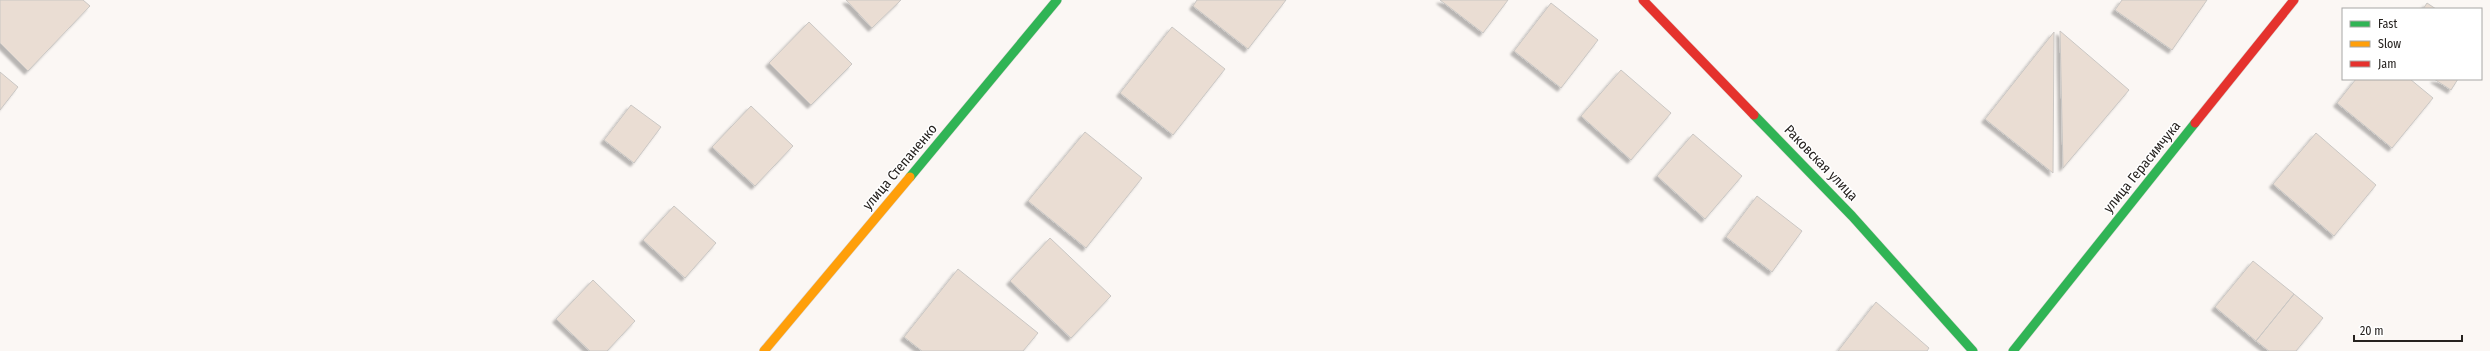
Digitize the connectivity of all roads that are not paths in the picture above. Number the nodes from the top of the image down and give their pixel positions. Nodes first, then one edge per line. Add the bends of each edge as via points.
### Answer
1 (1057, 0) edge
2 (1643, 0) edge
3 (2294, 0) edge
4 (764, 351) edge
5 (1973, 351) edge
6 (2013, 351) edge

1 - 4 street, улица Степаненко
2 - 5 street, Раковская улица via 1852,216
3 - 6 street, улица Герасимчука

